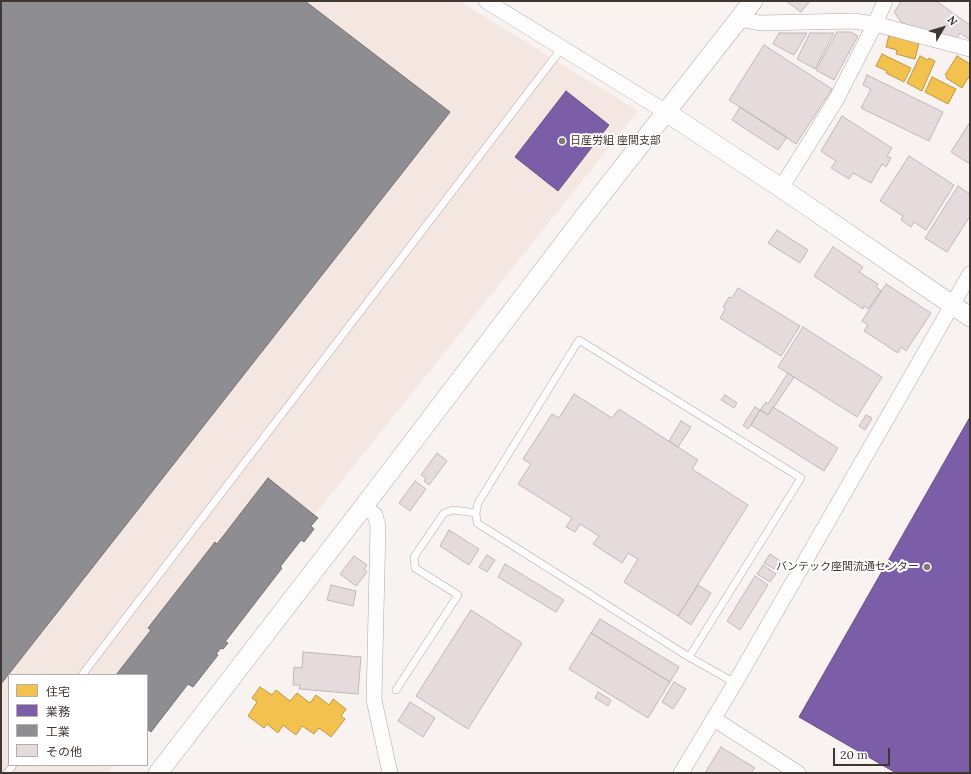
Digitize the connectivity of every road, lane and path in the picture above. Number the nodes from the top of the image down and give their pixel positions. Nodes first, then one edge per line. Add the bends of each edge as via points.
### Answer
1 (486, 1) edge
2 (753, 1) edge
3 (885, 1) edge
4 (739, 18) junction
5 (875, 24) junction
6 (562, 48) junction
7 (970, 49) edge
8 (666, 112) junction
9 (781, 188) junction
10 (970, 274) edge
11 (952, 304) junction
12 (970, 317) edge
13 (364, 506) junction
14 (476, 513) junction
15 (689, 657) junction
16 (83, 674) edge
17 (735, 683) junction
18 (396, 690) dead end
19 (714, 719) junction
20 (158, 773) edge
21 (390, 773) edge
22 (681, 773) edge
23 (798, 773) edge

1 - 6 street
2 - 4 street
3 - 5 street
4 - 5 street via 760,23
4 - 8 street
5 - 7 street
5 - 9 street via 836,100
6 - 8 street
6 - 16 lane
8 - 9 street
8 - 13 street
9 - 11 street
10 - 11 street
11 - 12 street
11 - 17 street
13 - 20 street
13 - 21 street via 375,515 378,526 374,700
14 - 15 lane via 477,523
14 - 15 lane via 478,503 579,340 801,478
14 - 18 lane via 453,510 444,513 414,558 415,568 458,595
15 - 17 lane
17 - 19 street
19 - 22 street
19 - 23 street

